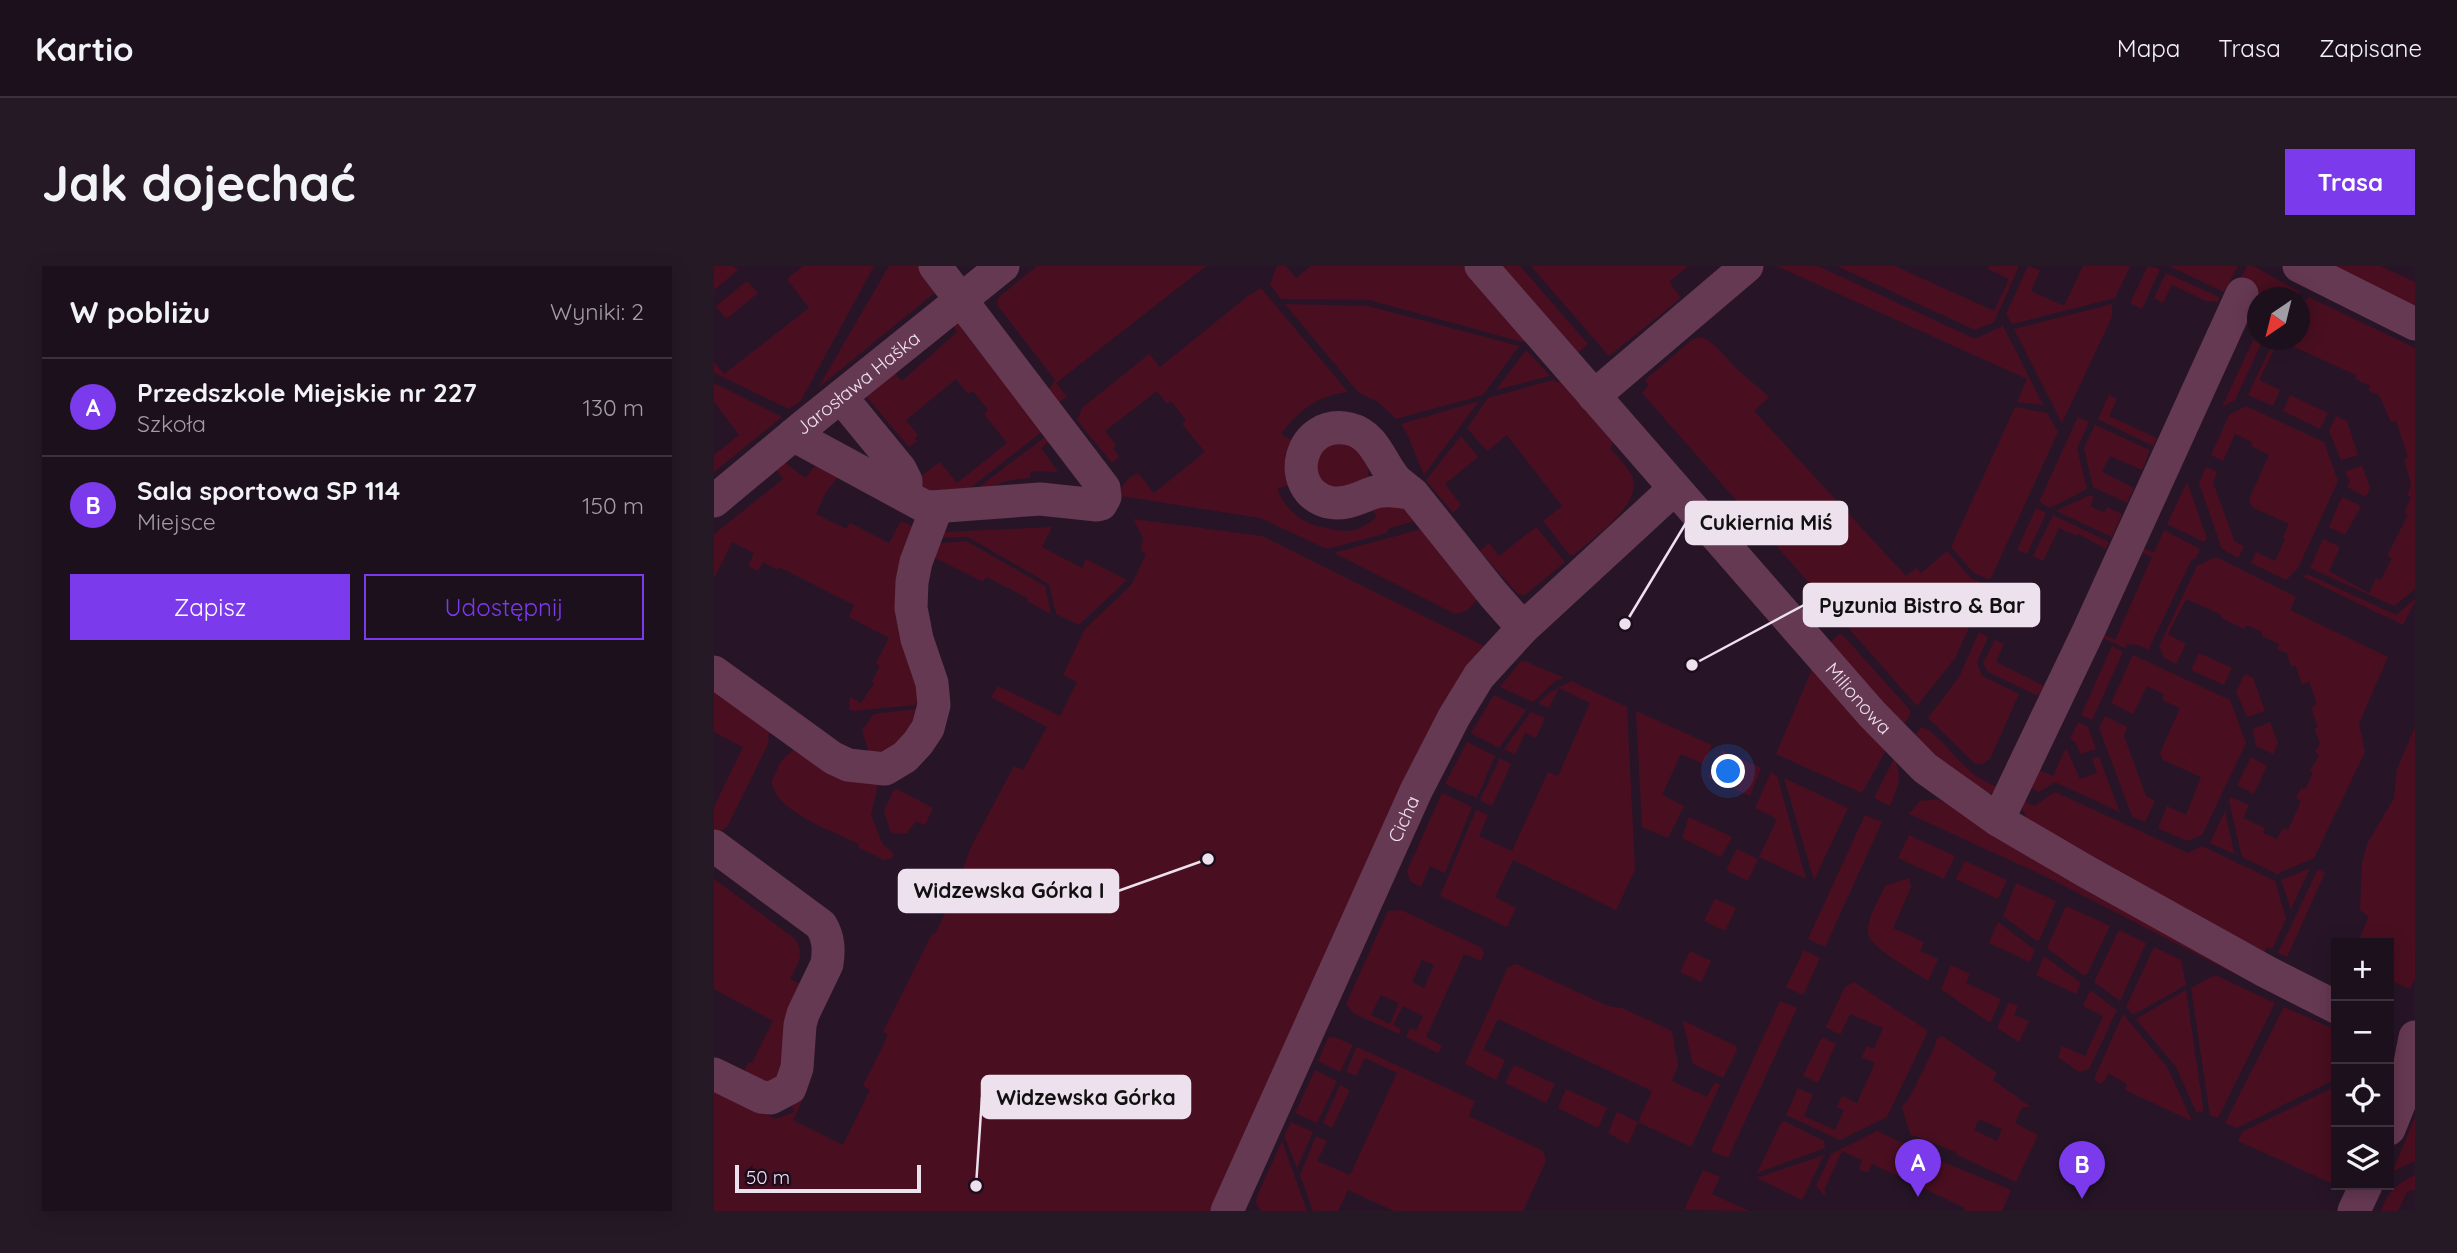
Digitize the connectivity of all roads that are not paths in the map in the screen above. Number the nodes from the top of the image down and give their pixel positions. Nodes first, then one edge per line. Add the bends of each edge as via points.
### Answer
1 (935, 266) edge
2 (1003, 266) edge
3 (1481, 266) edge
4 (1747, 266) edge
5 (2299, 266) edge
6 (2242, 294) dead end
7 (960, 300) junction
8 (2415, 324) edge
9 (1594, 396) junction
10 (841, 397) junction
11 (793, 435) junction
12 (1674, 489) junction
13 (1413, 494) dead end
14 (714, 501) edge
15 (919, 502) junction
16 (1523, 628) junction
17 (714, 672) edge
18 (1998, 820) junction
19 (714, 846) edge
20 (2331, 1004) edge
21 (2408, 1039) edge
22 (714, 1074) edge
23 (2390, 1127) edge
24 (2364, 1190) edge
25 (1227, 1211) edge
26 (2354, 1211) edge

1 - 7 street
2 - 7 street, Jarosława Haška
3 - 9 street, Milionowa
4 - 9 street
5 - 8 street
6 - 18 street
7 - 10 street, Jarosława Haška
7 - 15 street via 1104,488 1105,497 1097,505 1040,499
9 - 12 street, Milionowa
10 - 11 street, Jarosława Haška
10 - 15 street via 900,468
11 - 14 street, Jarosława Haška
11 - 15 street
12 - 16 street, Cicha
12 - 18 street, Milionowa via 1899,743 1925,768
13 - 16 street
15 - 17 street via 933,517 916,562 911,608 931,676 934,705 928,728 905,757 885,769 848,765
16 - 25 street, Cicha via 1479,676 1416,791
18 - 20 street, Milionowa
19 - 22 street via 821,925 828,954 803,1014 790,1088 771,1098 761,1097
21 - 23 street via 2405,1089
24 - 26 street

